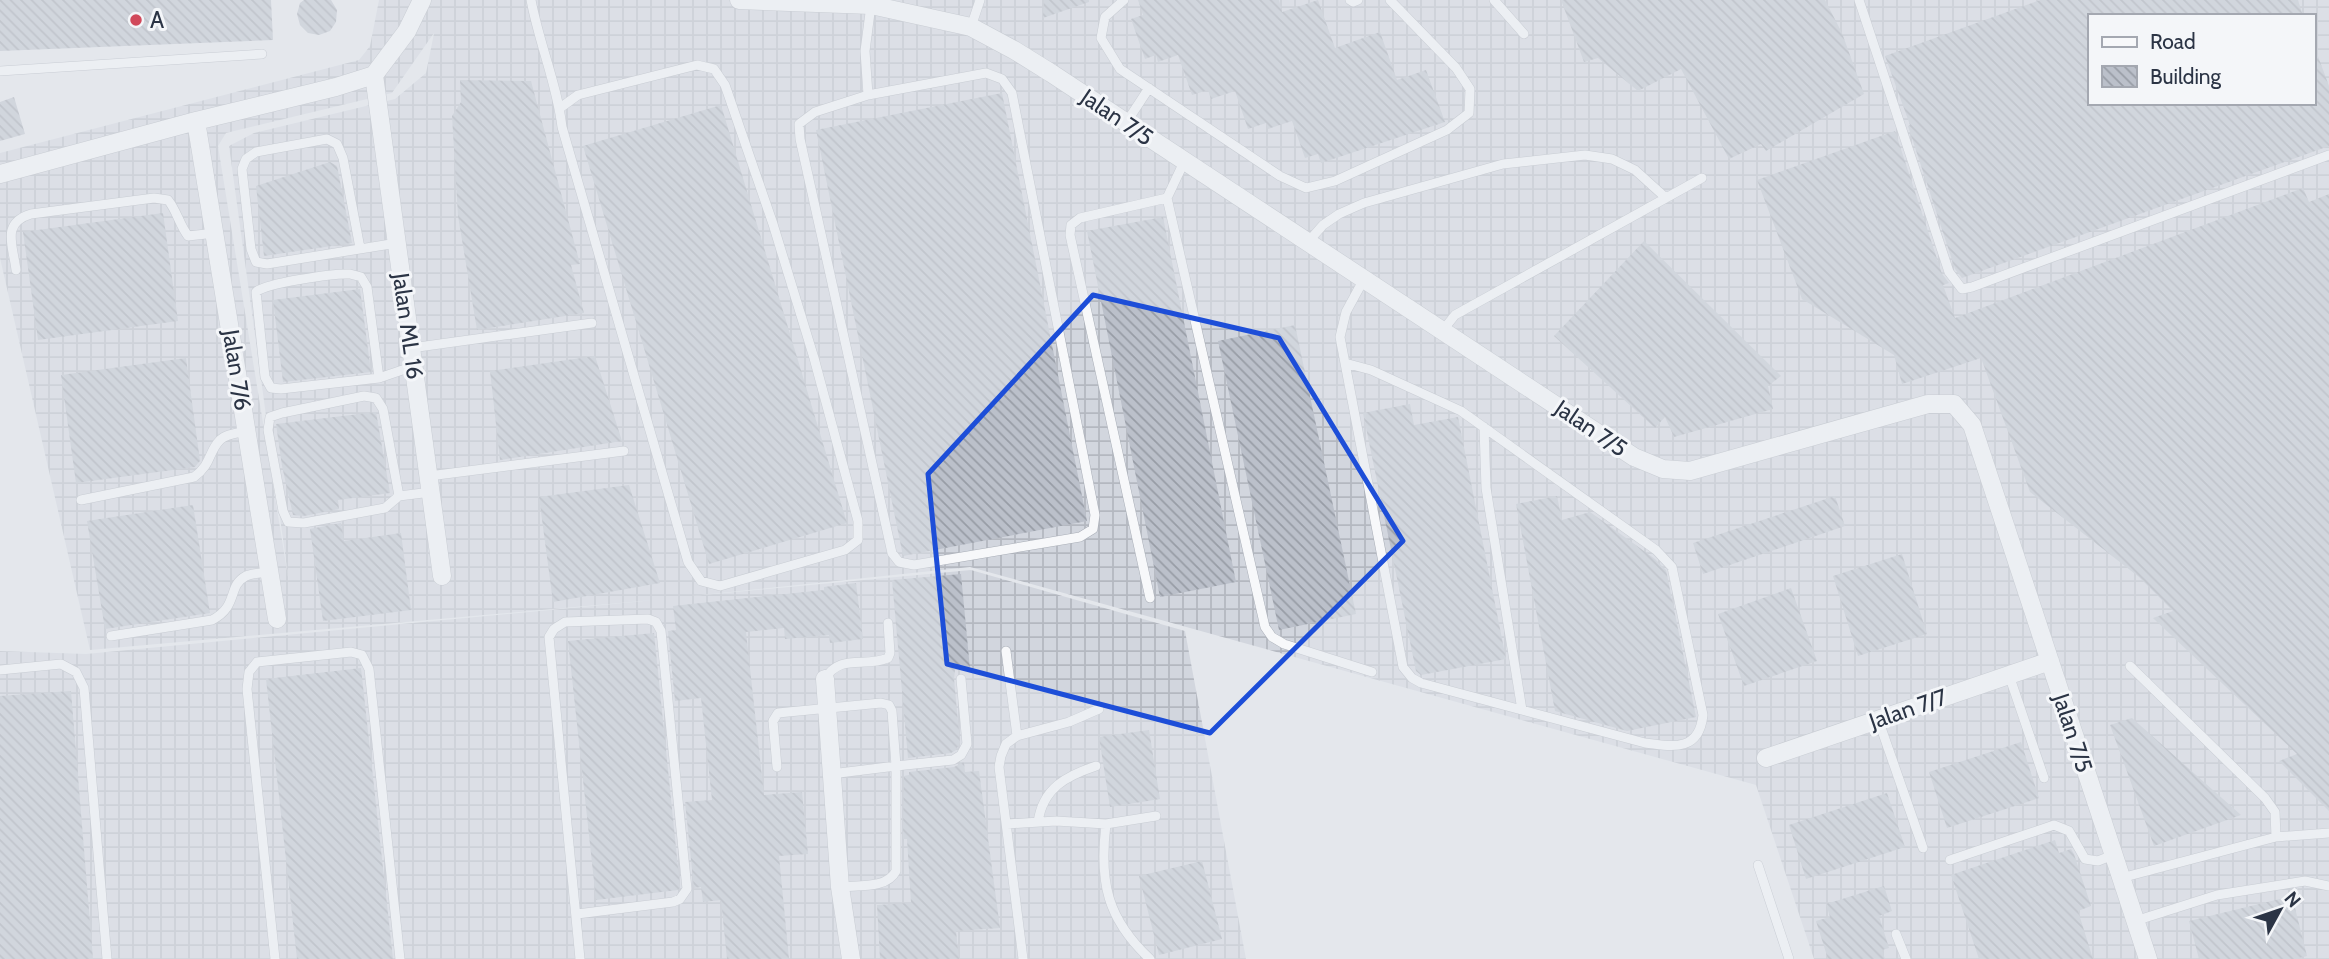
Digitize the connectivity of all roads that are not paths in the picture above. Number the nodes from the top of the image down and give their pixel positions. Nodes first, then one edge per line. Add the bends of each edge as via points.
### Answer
1 (422, 0) edge
2 (531, 0) edge
3 (739, 0) edge
4 (761, 0) edge
5 (980, 0) edge
6 (1124, 0) edge
7 (1350, 0) edge
8 (1358, 0) edge
9 (1390, 0) edge
10 (1494, 0) edge
11 (1859, 0) edge
12 (871, 2) edge
13 (971, 27) junction
14 (1524, 34) dead end
15 (262, 54) dead end
16 (0, 71) edge
17 (374, 75) junction
18 (1149, 88) junction
19 (868, 96) junction
20 (560, 108) junction
21 (197, 121) junction
22 (1126, 123) junction
23 (2329, 155) edge
24 (1184, 162) junction
25 (0, 174) edge
26 (1702, 178) dead end
27 (1167, 198) junction
28 (1666, 198) junction
29 (215, 233) junction
30 (397, 243) junction
31 (1308, 243) junction
32 (360, 248) junction
33 (16, 270) dead end
34 (1364, 279) junction
35 (592, 323) dead end
36 (1443, 330) junction
37 (412, 357) junction
38 (1345, 363) junction
39 (379, 378) junction
40 (1484, 426) junction
41 (247, 431) junction
42 (624, 451) dead end
43 (430, 484) junction
44 (400, 496) junction
45 (81, 500) dead end
46 (269, 572) junction
47 (442, 576) dead end
48 (1150, 598) dead end
49 (277, 619) dead end
50 (888, 623) dead end
51 (111, 636) dead end
52 (1006, 651) dead end
53 (2050, 661) junction
54 (2130, 666) dead end
55 (0, 670) edge
56 (1372, 672) dead end
57 (2009, 675) junction
58 (961, 679) dead end
59 (825, 680) joint
60 (827, 707) junction
61 (1099, 709) dead end
62 (1522, 710) junction
63 (1878, 719) junction
64 (1017, 736) junction
65 (1766, 758) dead end
66 (896, 766) junction
67 (1096, 766) dead end
68 (777, 767) dead end
69 (831, 774) junction
70 (2044, 778) dead end
71 (1156, 816) dead end
72 (1038, 822) junction
73 (1007, 824) junction
74 (1106, 824) junction
75 (2329, 833) edge
76 (2276, 837) junction
77 (1923, 848) dead end
78 (2113, 855) junction
79 (1950, 860) dead end
80 (1758, 865) dead end
81 (2121, 878) junction
82 (2329, 886) edge
83 (840, 887) junction
84 (576, 914) junction
85 (2135, 921) junction
86 (1896, 934) dead end
87 (107, 959) edge
88 (275, 959) edge
89 (400, 959) edge
90 (580, 959) edge
91 (851, 959) edge
92 (1023, 959) edge
93 (1150, 959) edge
94 (1789, 959) edge
95 (1906, 959) edge
96 (2148, 959) edge

1 - 17 street via 407,30
2 - 20 lane
3 - 4 street, Jalan 7/5
4 - 12 street, Jalan 7/5
5 - 13 lane
6 - 18 lane via 1105,17 1101,38 1120,69
7 - 8 lane
9 - 18 lane via 1456,68 1470,89 1469,113 1447,130 1335,181 1306,188 1280,176
10 - 14 lane
11 - 23 lane via 1949,272 1962,289
12 - 13 street, Jalan 7/5
12 - 19 lane via 864,51
13 - 22 street, Jalan 7/5
15 - 16 lane
17 - 21 street
17 - 30 street, Jalan ML 16
18 - 22 lane
19 - 19 lane via 986,73 1002,79 1012,93 1095,515 1093,528 1080,537 914,565 899,562 892,553 799,124 815,112
20 - 20 lane via 688,562 701,581 720,586 845,550 858,540 858,521 814,358 725,85 714,69 697,65 578,95
21 - 25 street
21 - 29 street, Jalan 7/6
22 - 24 street, Jalan 7/5
24 - 27 lane
24 - 31 street, Jalan 7/5
26 - 28 lane
27 - 48 lane via 1080,218 1071,225 1070,235
27 - 56 lane via 1265,626 1284,645
28 - 31 lane via 1635,170 1612,159 1585,155 1503,164 1364,203 1323,225
28 - 36 lane via 1455,315
29 - 33 lane via 188,236 168,200 154,198 31,214 17,218 11,228
29 - 41 street, Jalan 7/6
30 - 32 lane
30 - 37 street, Jalan ML 16
31 - 34 street, Jalan 7/5
32 - 32 lane via 256,262 242,169 246,159 256,152 327,139 337,144
34 - 36 street, Jalan 7/5
34 - 38 lane via 1339,337
35 - 37 lane
36 - 53 street, Jalan 7/5 via 1634,457 1663,469 1690,471 1928,404 1954,404 1972,425
37 - 39 lane
37 - 43 street, Jalan ML 16
38 - 40 lane via 1371,370
38 - 62 lane via 1403,667 1421,683
39 - 39 lane via 271,388 265,377 256,292 270,285 350,274 361,277 367,287
40 - 62 lane via 1486,488
40 - 62 lane via 1656,550 1672,567 1703,715 1702,731 1692,741 1670,747
41 - 45 lane via 220,440 206,469 194,477
41 - 46 street, Jalan 7/6
42 - 43 lane
43 - 44 lane
43 - 47 street, Jalan ML 16
44 - 44 lane via 385,508 288,522 268,430 270,417 364,396 376,398 383,409
46 - 49 street, Jalan 7/6
46 - 51 lane via 241,580 231,604 212,620
50 - 59 lane via 888,657 840,664
52 - 64 lane
53 - 57 street, Jalan 7/7
53 - 78 street, Jalan 7/5
54 - 76 lane via 2265,798 2275,812
55 - 87 lane via 61,664 76,672 84,688
57 - 63 street, Jalan 7/7
57 - 70 lane
58 - 66 lane via 967,744 961,755 953,760
59 - 60 street
60 - 66 lane via 889,705
60 - 68 lane via 778,713 773,721
60 - 69 street
61 - 64 lane
63 - 65 street, Jalan 7/7
63 - 77 lane
64 - 73 lane via 1006,744 999,767
66 - 69 lane
66 - 83 lane via 896,871 885,882
67 - 72 lane via 1070,775 1052,791 1041,806
69 - 83 street
71 - 74 lane
72 - 73 lane
72 - 74 lane
73 - 92 lane
74 - 93 lane via 1105,885 1115,916
75 - 76 lane
76 - 81 lane
78 - 79 lane via 2098,862 2085,859 2069,831 2054,825
78 - 81 street, Jalan 7/5
80 - 94 lane
81 - 85 street, Jalan 7/5
82 - 85 lane via 2305,881 2217,895
83 - 91 street
84 - 84 lane via 673,902 687,889 661,631 648,619 565,622 549,637
84 - 90 lane
85 - 96 street, Jalan 7/5
86 - 95 lane
88 - 89 lane via 247,689 249,672 257,662 351,652 362,655 369,669

